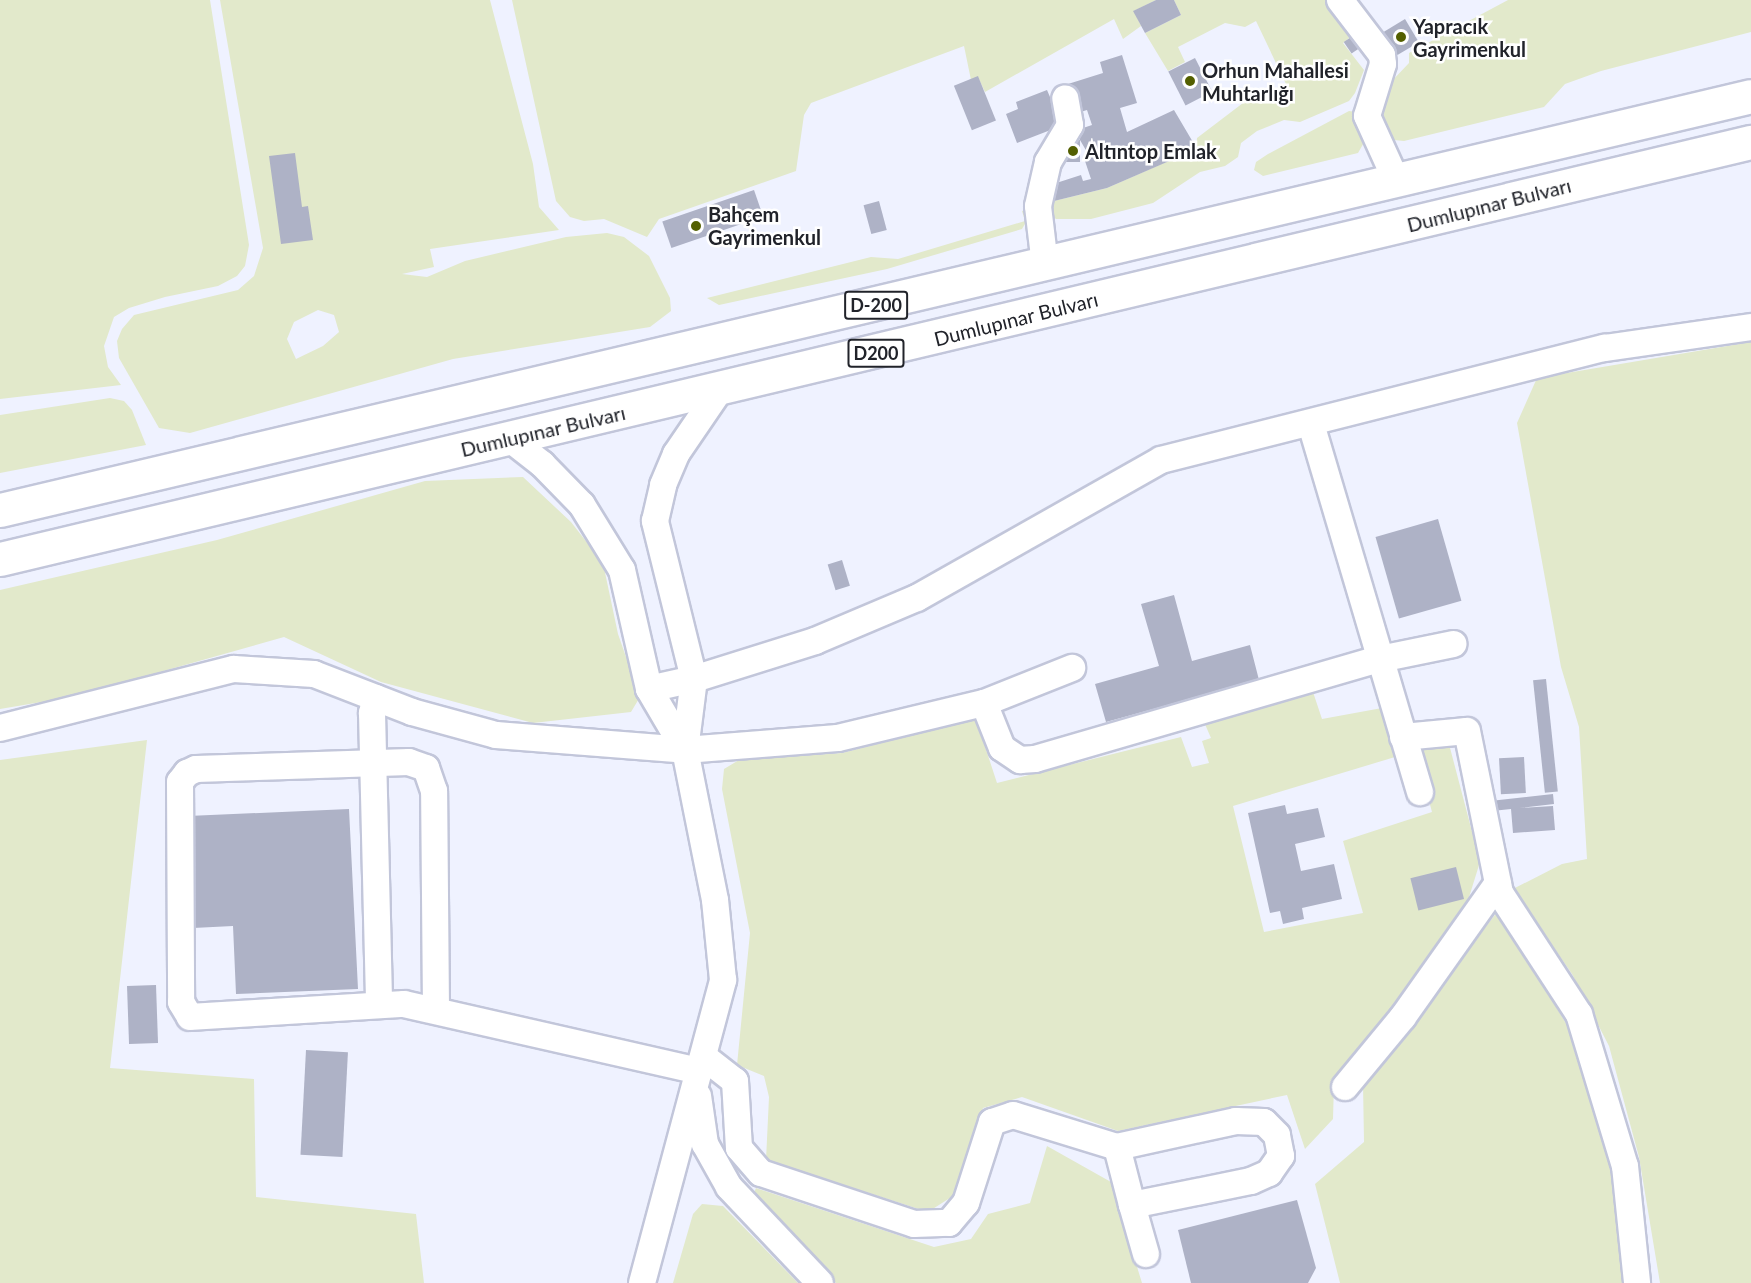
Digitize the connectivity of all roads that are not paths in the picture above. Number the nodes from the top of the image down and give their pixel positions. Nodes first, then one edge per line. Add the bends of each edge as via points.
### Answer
1 (1340, 0) edge
2 (1751, 96) edge
3 (1065, 98) dead end
4 (1751, 142) edge
5 (1397, 182) junction
6 (1045, 265) junction
7 (1751, 327) edge
8 (719, 391) junction
9 (1311, 424) junction
10 (510, 439) junction
11 (0, 510) edge
12 (0, 559) edge
13 (1453, 644) dead end
14 (1380, 659) junction
15 (1072, 668) dead end
16 (694, 680) junction
17 (649, 689) junction
18 (376, 698) junction
19 (984, 703) junction
20 (0, 728) edge
21 (1403, 737) junction
22 (685, 750) junction
23 (373, 764) junction
24 (1420, 792) dead end
25 (1498, 883) junction
26 (379, 1003) junction
27 (436, 1009) junction
28 (700, 1072) junction
29 (1345, 1087) dead end
30 (1117, 1147) junction
31 (1132, 1205) junction
32 (1146, 1254) dead end
33 (642, 1283) edge
34 (820, 1283) edge
35 (1637, 1283) edge

1 - 5 street via 1382,55 1383,64 1367,116
2 - 5 highway, D-200
3 - 6 street via 1070,125 1048,162 1038,206
4 - 8 highway, Dumlupınar Bulvarı / D200
5 - 6 highway, D-200
6 - 11 highway, D-200
7 - 9 street via 1605,348
8 - 10 highway, Dumlupınar Bulvarı / D200
8 - 16 street via 676,454 663,485 655,521
9 - 14 street
9 - 16 street via 1161,460 917,598 815,641
10 - 12 highway, Dumlupınar Bulvarı / D200
10 - 17 street via 542,464 582,505 622,570
13 - 14 street
14 - 19 street via 1035,759 1020,760 1002,748
14 - 21 street
15 - 19 street
16 - 17 street
16 - 22 street
17 - 22 street
18 - 20 street via 314,674 234,669
18 - 22 street via 496,735
18 - 23 street via 372,713
19 - 22 street via 838,738
21 - 24 street
21 - 25 street via 1467,731
22 - 28 street via 716,900 723,980
23 - 26 street
23 - 26 street via 196,769 187,773 180,782 182,1002 190,1017 203,1018
23 - 27 street via 409,762 426,768 433,778
25 - 29 street via 1403,1017
25 - 35 street via 1500,893 1579,1014 1625,1166
26 - 27 street
27 - 28 street
28 - 30 street via 735,1082 739,1148 761,1173 914,1224 949,1223 966,1203 992,1122 1013,1115
28 - 33 street
28 - 34 street via 705,1144 729,1187
30 - 31 street
30 - 31 street via 1236,1121 1264,1122 1277,1136 1281,1156 1269,1173 1251,1181
31 - 32 street

